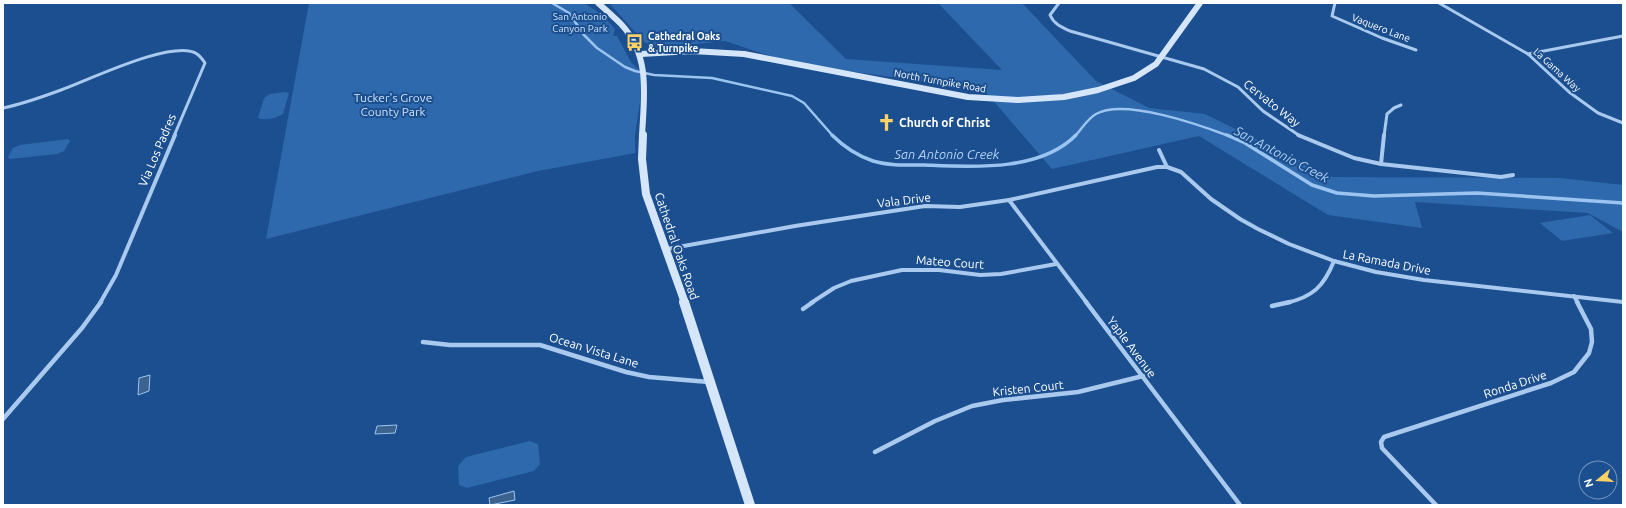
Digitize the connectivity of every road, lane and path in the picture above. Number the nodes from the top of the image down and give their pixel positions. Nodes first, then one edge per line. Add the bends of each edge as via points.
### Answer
1 (598, 3) edge
2 (1059, 3) edge
3 (1200, 3) edge
4 (1335, 3) edge
5 (1439, 3) edge
6 (1623, 36) edge
7 (1416, 50) dead end
8 (641, 54) junction
9 (1528, 54) junction
10 (1162, 58) junction
11 (1401, 105) dead end
12 (3, 108) edge
13 (1623, 123) edge
14 (1159, 150) dead end
15 (1381, 164) junction
16 (1167, 167) junction
17 (1513, 175) dead end
18 (1009, 200) junction
19 (666, 249) junction
20 (1334, 261) junction
21 (1056, 264) junction
22 (1574, 296) junction
23 (1623, 302) edge
24 (1272, 306) dead end
25 (803, 309) dead end
26 (423, 342) dead end
27 (1143, 376) junction
28 (711, 382) junction
29 (3, 419) edge
30 (875, 452) dead end
31 (750, 505) edge
32 (1240, 505) edge
33 (1436, 505) edge

1 - 8 main road, Cathedral Oaks Road via 619,20
2 - 10 street, Cervato Way via 1050,15 1059,26
3 - 10 main road, North Turnpike Road
4 - 7 street, Vaquero Lane via 1332,16
5 - 9 street, La Gama Way
6 - 9 street
8 - 10 main road, North Turnpike Road via 721,51 956,95 1018,100 1064,97 1104,88 1134,78
8 - 19 main road, Cathedral Oaks Road via 646,86 641,156 644,186 649,208
9 - 13 street, La Gama Way via 1577,99 1598,114
10 - 15 street, Cervato Way via 1204,69 1229,82 1293,133 1309,141 1354,158
11 - 15 street via 1387,114
12 - 29 street, Via Los Padres via 62,90 138,58 188,52 198,54 205,63 116,275 82,328
14 - 16 street
15 - 17 street, Cervato Way via 1501,177
16 - 18 street, Vala Drive via 1157,167
16 - 20 street, La Ramada Drive via 1181,172 1211,199 1240,219 1289,244
18 - 19 street, Vala Drive via 960,207 925,206
18 - 21 street, Yaple Avenue
19 - 28 main road, Cathedral Oaks Road
20 - 22 street, La Ramada Drive via 1410,278
20 - 24 street via 1323,284 1310,296
21 - 25 street, Mateo Court via 1001,274 980,275 939,270 902,270 856,280 834,288
21 - 27 street, Yaple Avenue
22 - 23 street, La Ramada Drive
22 - 33 street, Ronda Drive via 1590,329 1592,342 1589,353 1574,372 1551,383 1384,437 1381,442 1382,448
26 - 28 street, Ocean Vista Lane via 450,345 540,345 649,377
27 - 30 street, Kristen Court via 1088,391 1000,399 972,406 916,430
27 - 32 street, Yaple Avenue
28 - 31 main road, Cathedral Oaks Road

